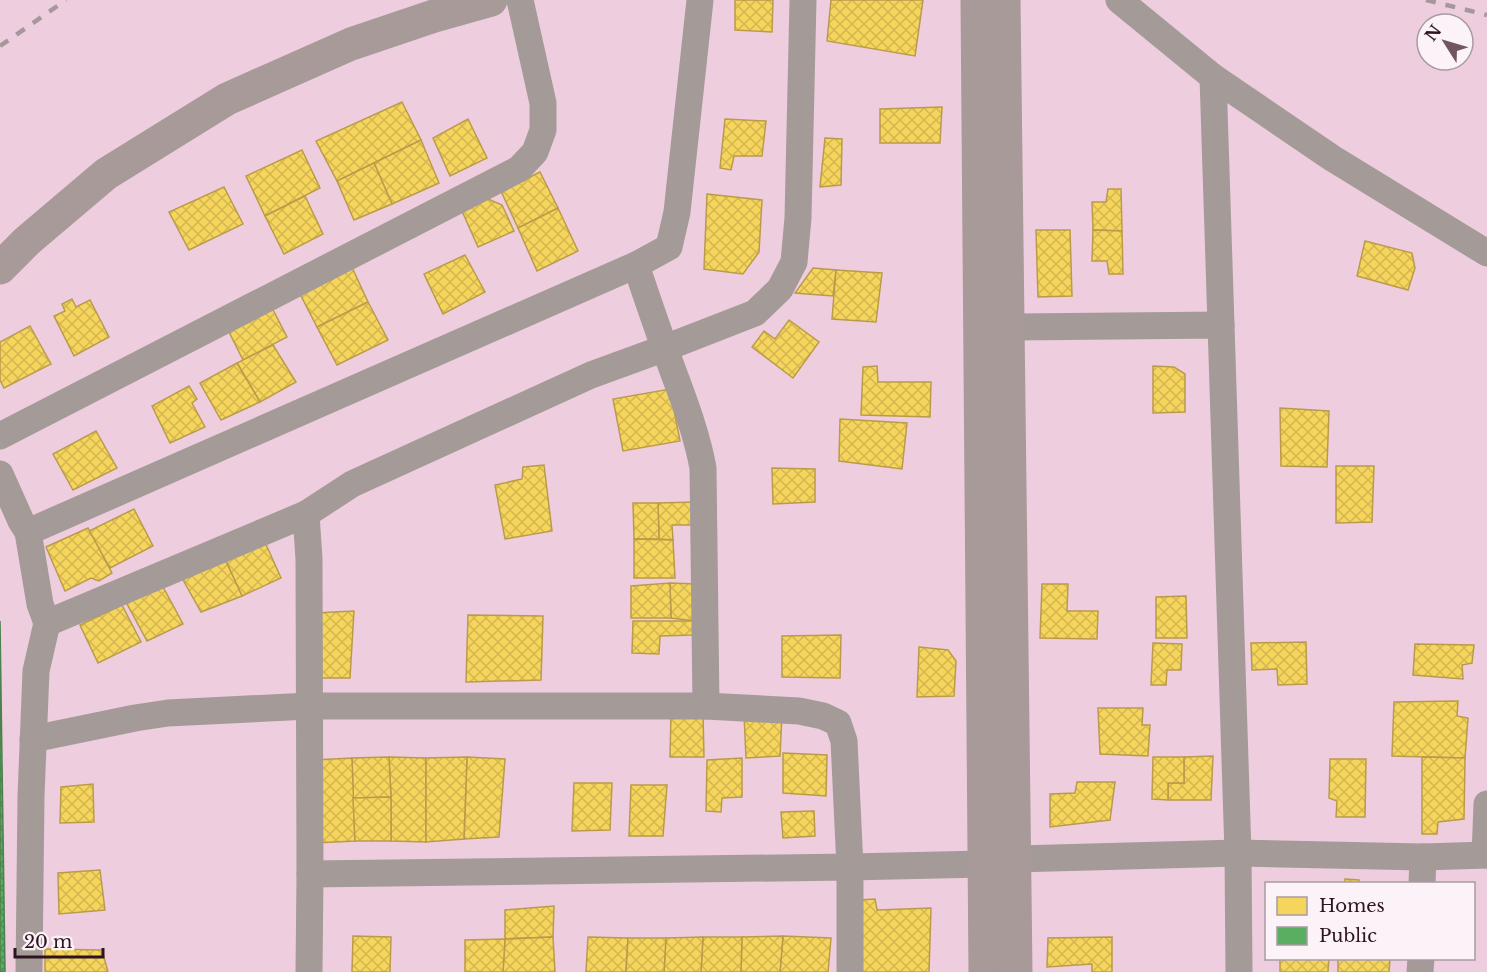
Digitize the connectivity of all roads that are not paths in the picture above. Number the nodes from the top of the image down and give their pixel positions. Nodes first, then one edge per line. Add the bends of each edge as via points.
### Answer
1 (491, 0) edge
2 (520, 0) edge
3 (700, 0) edge
4 (803, 0) edge
5 (977, 0) edge
6 (1004, 0) edge
7 (1119, 0) edge
8 (1213, 77) junction
9 (1487, 253) edge
10 (636, 265) junction
11 (0, 268) edge
12 (1221, 324) junction
13 (1008, 327) junction
14 (665, 348) junction
15 (0, 436) edge
16 (0, 474) edge
17 (306, 514) junction
18 (28, 532) junction
19 (47, 623) junction
20 (309, 706) junction
21 (706, 706) junction
22 (33, 739) junction
23 (1487, 804) edge
24 (1239, 853) junction
25 (1486, 855) edge
26 (1423, 857) junction
27 (999, 862) junction
28 (850, 867) junction
29 (310, 874) junction
30 (1422, 882) edge
31 (28, 972) edge
32 (309, 972) edge
33 (850, 972) edge
34 (985, 972) edge
35 (1016, 972) edge
36 (1239, 972) edge

1 - 11 main road via 351,44 227,99 106,174
2 - 15 street via 543,104 543,130 536,152 519,169
3 - 10 street via 677,212 669,247
4 - 14 street via 794,262 780,289 755,314
5 - 27 main road
6 - 13 main road
7 - 8 street
8 - 9 street via 1332,158
8 - 12 street
10 - 14 street
10 - 18 street
12 - 13 street
12 - 24 street
13 - 27 main road
14 - 17 street via 591,375 352,484
14 - 21 street via 704,468
16 - 18 street
17 - 19 street
17 - 20 street
18 - 19 street
19 - 22 street via 36,671
20 - 21 street
20 - 22 street via 168,713
20 - 29 street
21 - 28 street via 799,711 838,723 844,741
22 - 31 street
23 - 25 street
24 - 26 street
24 - 27 street
24 - 36 street
25 - 26 street
26 - 30 street
27 - 28 street
27 - 34 main road
27 - 35 main road
28 - 29 street
28 - 33 street
29 - 32 street

